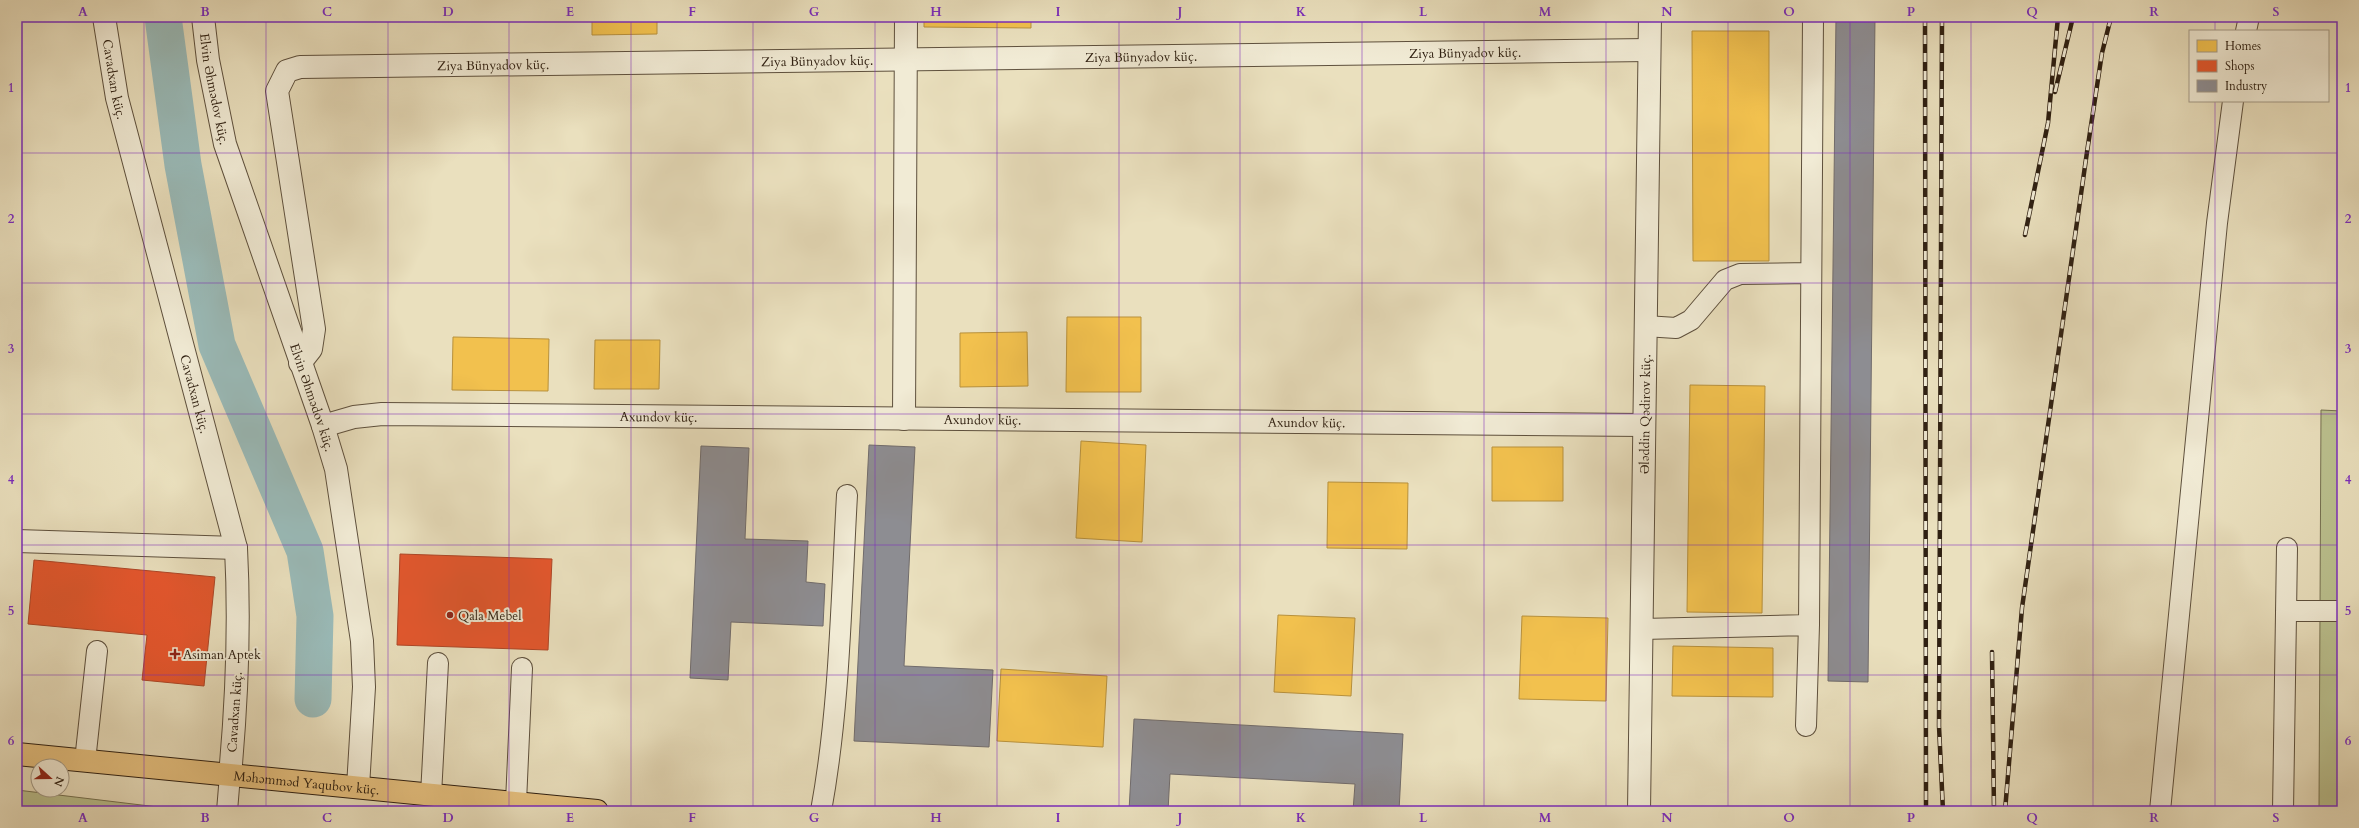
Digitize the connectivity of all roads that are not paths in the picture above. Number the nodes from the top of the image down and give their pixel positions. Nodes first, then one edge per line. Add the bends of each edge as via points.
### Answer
1 (104, 17) edge
2 (203, 17) edge
3 (906, 17) edge
4 (1650, 17) edge
5 (1813, 17) edge
6 (2248, 17) edge
7 (2246, 30) edge
8 (1649, 50) junction
9 (905, 59) junction
10 (2233, 102) edge
11 (1811, 273) junction
12 (1645, 326) junction
13 (300, 363) junction
14 (904, 419) junction
15 (1644, 425) junction
16 (323, 426) junction
17 (846, 495) dead end
18 (17, 541) edge
19 (236, 548) junction
20 (2287, 548) dead end
21 (2286, 611) junction
22 (2342, 611) edge
23 (1809, 625) junction
24 (1642, 629) junction
25 (97, 651) dead end
26 (438, 663) dead end
27 (522, 668) dead end
28 (1806, 726) dead end
29 (17, 754) edge
30 (85, 761) junction
31 (230, 775) junction
32 (358, 787) junction
33 (431, 795) junction
34 (516, 802) junction
35 (227, 811) edge
36 (597, 811) edge
37 (821, 811) edge
38 (1639, 811) edge
39 (2160, 811) edge
40 (2283, 811) edge

1 - 19 street, Cavadxan küç. via 117,98
2 - 13 street, Elvin Əhmədov küç. via 208,60 225,144
3 - 9 street
4 - 8 street, Ələddin Qədirov küç.
5 - 11 lane
6 - 7 lane
8 - 9 street, Ziya Bünyadov küç.
8 - 12 street, Ələddin Qədirov küç.
9 - 13 street, Ziya Bünyadov küç. via 300,67 287,71 277,91 314,328 311,350
9 - 14 street
10 - 39 lane via 2217,223
11 - 12 lane via 1740,274 1724,280 1691,320 1676,328
11 - 23 lane
12 - 15 street, Ələddin Qədirov küç.
13 - 16 street, Elvin Əhmədov küç.
14 - 15 street, Axundov küç.
14 - 16 street, Axundov küç. via 382,414 354,416
15 - 24 street, Ələddin Qədirov küç.
16 - 32 street, Elvin Əhmədov küç. via 336,469 362,641 364,687
17 - 37 lane via 835,717
18 - 19 street
19 - 31 street, Cavadxan küç. via 239,607 237,697
20 - 21 lane
21 - 22 lane
21 - 40 lane
23 - 24 lane
23 - 28 lane
24 - 38 street, Ələddin Qədirov küç.
25 - 30 lane
26 - 33 lane
27 - 34 lane
29 - 30 main road, Məhəmməd Yaqubov küç.
30 - 31 main road, Məhəmməd Yaqubov küç.
31 - 32 main road, Məhəmməd Yaqubov küç.
31 - 35 lane
32 - 33 main road, Məhəmməd Yaqubov küç.
33 - 34 main road, Məhəmməd Yaqubov küç.
34 - 36 main road, Məhəmməd Yaqubov küç.

